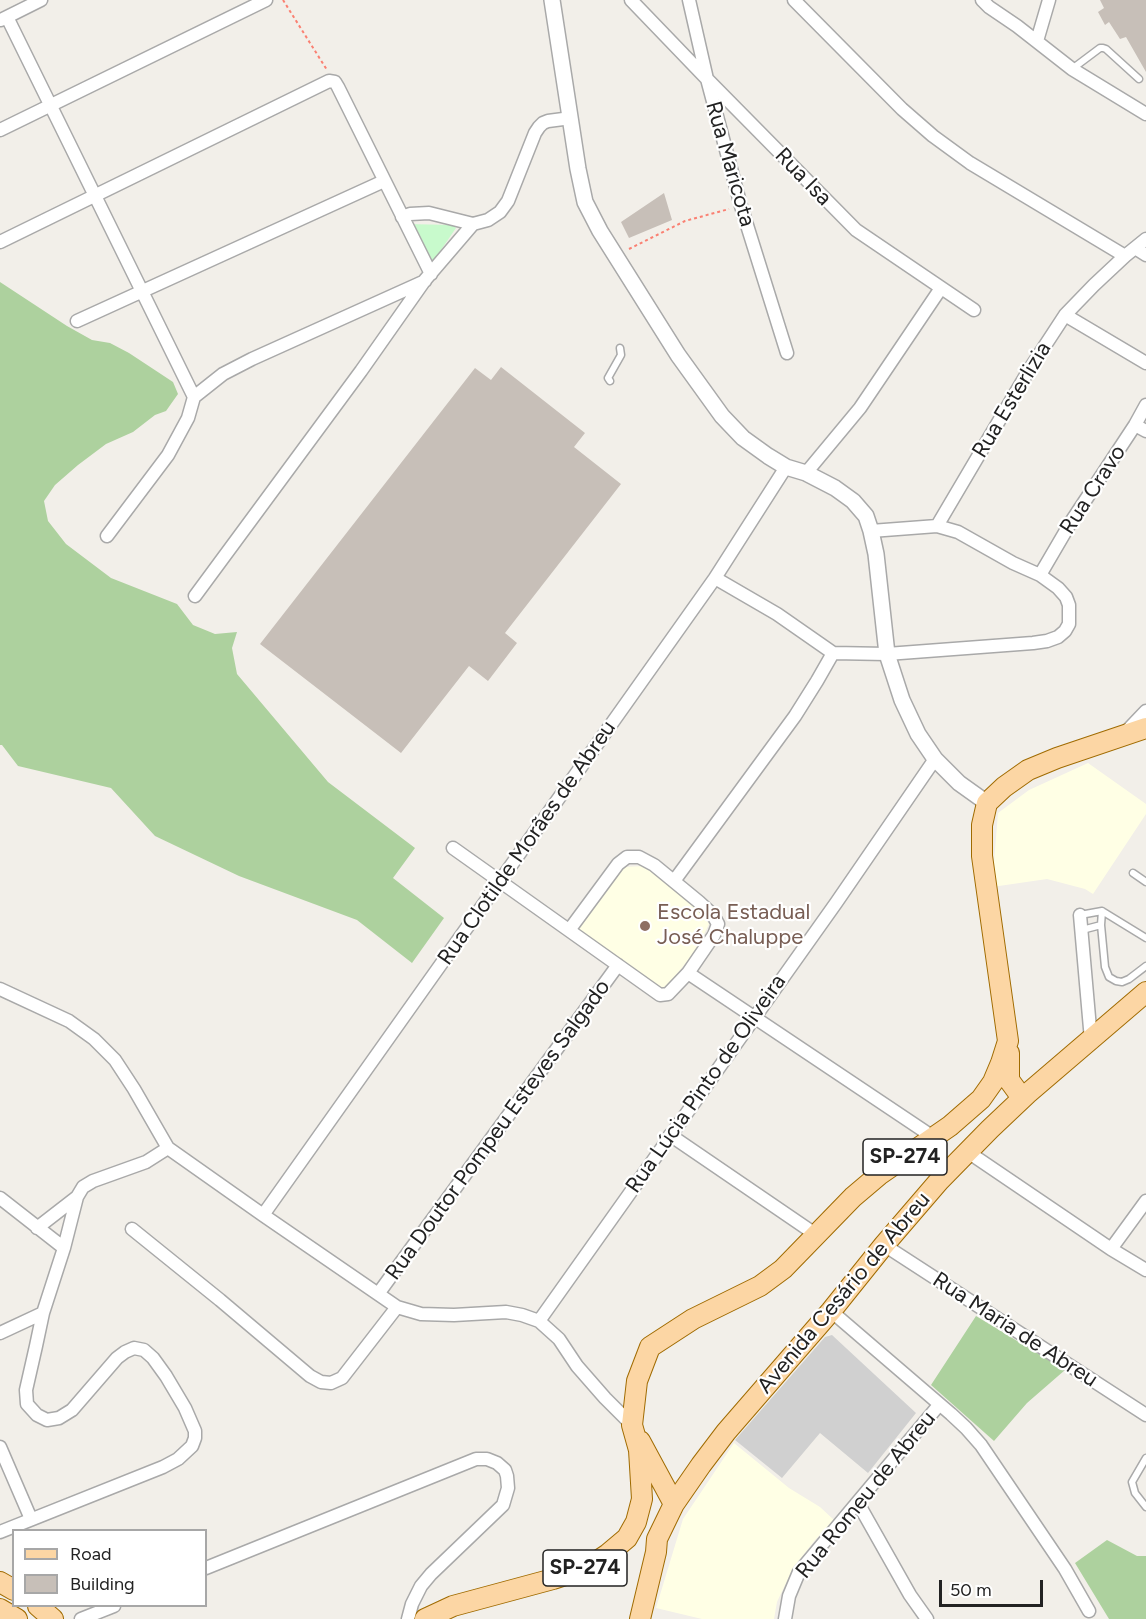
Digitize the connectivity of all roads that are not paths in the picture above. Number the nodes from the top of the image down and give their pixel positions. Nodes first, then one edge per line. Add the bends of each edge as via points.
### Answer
1 (41, 0) edge
2 (266, 0) edge
3 (552, 0) edge
4 (631, 0) edge
5 (689, 0) edge
6 (794, 0) edge
7 (982, 0) edge
8 (1049, 0) edge
9 (4, 19) edge
10 (1037, 41) junction
11 (1072, 69) junction
12 (707, 79) junction
13 (1139, 79) dead end
14 (50, 106) junction
15 (1146, 114) edge
16 (571, 118) junction
17 (0, 130) edge
18 (384, 181) junction
19 (94, 195) junction
20 (402, 217) junction
21 (473, 224) junction
22 (1146, 239) edge
23 (0, 242) edge
24 (1141, 252) edge
25 (1125, 256) junction
26 (428, 277) junction
27 (941, 288) junction
28 (142, 290) junction
29 (974, 310) dead end
30 (1065, 315) junction
31 (77, 321) dead end
32 (620, 348) dead end
33 (787, 353) dead end
34 (1146, 363) edge
35 (610, 381) dead end
36 (194, 397) junction
37 (1146, 405) edge
38 (1140, 428) edge
39 (786, 467) junction
40 (806, 473) junction
41 (937, 526) junction
42 (871, 531) junction
43 (107, 536) dead end
44 (1040, 575) junction
45 (715, 578) junction
46 (195, 596) dead end
47 (833, 652) junction
48 (887, 654) junction
49 (1146, 711) edge
50 (1146, 728) edge
51 (1122, 736) junction
52 (935, 759) junction
53 (987, 803) junction
54 (453, 848) dead end
55 (1132, 873) dead end
56 (501, 880) junction
57 (674, 881) junction
58 (1146, 882) edge
59 (1102, 911) junction
60 (1080, 915) joint
61 (1101, 925) junction
62 (570, 929) junction
63 (1081, 930) junction
64 (1146, 938) edge
65 (618, 965) junction
66 (1146, 966) edge
67 (688, 973) junction
68 (0, 989) edge
69 (1146, 992) edge
70 (753, 1018) junction
71 (1091, 1040) junction
72 (1008, 1041) junction
73 (1028, 1093) junction
74 (670, 1135) junction
75 (933, 1137) junction
76 (168, 1148) junction
77 (968, 1152) junction
78 (77, 1197) junction
79 (0, 1198) edge
80 (1146, 1201) edge
81 (263, 1215) junction
82 (38, 1227) junction
83 (132, 1229) dead end
84 (816, 1234) junction
85 (884, 1245) junction
86 (64, 1248) junction
87 (1111, 1249) junction
88 (1146, 1270) edge
89 (378, 1294) junction
90 (397, 1307) junction
91 (831, 1311) junction
92 (44, 1313) junction
93 (539, 1321) junction
94 (0, 1333) edge
95 (939, 1405) junction
96 (1146, 1415) edge
97 (632, 1425) junction
98 (0, 1447) edge
99 (1146, 1458) edge
100 (858, 1503) junction
101 (674, 1504) junction
102 (1146, 1507) edge
103 (31, 1519) junction
104 (0, 1532) edge
105 (207, 1568) edge
106 (40, 1607) edge
107 (109, 1607) edge
108 (0, 1611) edge
109 (1089, 1611) dead end
110 (6, 1619) edge
111 (17, 1619) edge
112 (53, 1619) edge
113 (81, 1619) edge
114 (408, 1619) edge
115 (425, 1619) edge
116 (640, 1619) edge
117 (785, 1619) edge
118 (927, 1619) edge

1 - 9 street
2 - 14 street
3 - 16 street
4 - 12 street, Rua Maricota
5 - 12 street
6 - 25 street via 933,136 970,163
7 - 10 street
8 - 10 street
9 - 14 street
10 - 11 street
11 - 13 lane via 1103,48
11 - 15 street
12 - 27 street, Rua Isa via 856,230
12 - 33 street, Rua Maricota
14 - 17 street
14 - 19 street
16 - 21 street via 539,127 508,201 488,220
16 - 39 street via 585,202 615,257 722,416 743,438
18 - 19 street via 335,82 329,81
18 - 20 street
18 - 28 street
19 - 23 street
19 - 28 street
20 - 21 street via 429,213
20 - 26 street
21 - 26 street
22 - 24 street, Rua Esterlizia
24 - 25 street, Rua Esterlizia
25 - 30 street, Rua Esterlizia
26 - 36 street via 252,359 223,374
26 - 46 street
27 - 29 street, Rua Isa
27 - 40 street via 860,408
28 - 31 street
28 - 36 street
30 - 34 street
30 - 41 street, Rua Esterlizia
32 - 35 lane
36 - 43 street via 188,418 168,455
37 - 38 street, Rua Cravo
38 - 44 street, Rua Cravo via 1071,522
39 - 40 street
39 - 45 street, Rua Clotilde Morães de Abreu
40 - 42 street via 853,501 866,516
41 - 42 street
41 - 44 street via 957,532
42 - 48 street
44 - 48 street via 1058,588 1069,605 1069,624 1058,637 1033,643
45 - 47 street
45 - 56 street, Rua Clotilde Morães de Abreu
47 - 48 street
47 - 57 street via 795,716
48 - 52 street via 902,700
49 - 51 street
50 - 51 main road
51 - 53 main road via 1028,770
52 - 53 street
52 - 70 street, Rua Lúcia Pinto de Oliveira
53 - 72 main road, SP-274 via 982,856
54 - 56 street
55 - 58 lane
56 - 62 street
56 - 81 street, Rua Clotilde Morães de Abreu
57 - 62 street via 639,856 627,857 604,881
57 - 67 street via 718,924
59 - 60 lane
59 - 61 lane
59 - 64 lane
60 - 63 street
61 - 63 lane
61 - 66 lane via 1109,977 1122,982 1129,980
62 - 65 street
63 - 71 street
65 - 67 street via 660,994 668,994
65 - 89 street, Rua Doutor Pompeu Esteves Salgado
67 - 70 street
68 - 76 street via 94,1038 135,1089
69 - 71 main road, Avenida Cesário de Abreu
70 - 74 street, Rua Lúcia Pinto de Oliveira
70 - 75 street
71 - 73 main road, Avenida Cesário de Abreu
72 - 73 main road via 1009,1080 1021,1094
72 - 75 main road, SP-274 via 997,1072 981,1099
73 - 77 main road, Avenida Cesário de Abreu
74 - 84 street
74 - 93 street, Rua Lúcia Pinto de Oliveira
75 - 84 main road, SP-274 via 879,1175
76 - 78 street via 146,1162 93,1180
76 - 81 street
77 - 85 main road, Avenida Cesário de Abreu
77 - 87 street
78 - 82 street
78 - 86 street
79 - 82 street
80 - 87 street
81 - 89 street
82 - 86 street
83 - 90 street via 321,1382 332,1383 342,1378
84 - 97 main road, SP-274 via 783,1269 760,1286 693,1319 650,1347 637,1381
85 - 91 main road, Avenida Cesário de Abreu
85 - 96 street, Rua Maria de Abreu
86 - 92 street
87 - 88 street
89 - 90 street
90 - 93 street via 421,1314 506,1312
91 - 95 street
91 - 101 main road, Avenida Cesário de Abreu via 726,1432
92 - 94 street
92 - 103 street via 26,1390 27,1404 37,1415 47,1420 72,1410 117,1358 134,1348 144,1350 166,1376 192,1423 195,1438 178,1459
93 - 97 street
95 - 100 street, Rua Romeu de Abreu
95 - 109 street via 981,1445
97 - 101 main road
97 - 115 main road, SP-274 via 639,1450 642,1499 627,1538 587,1568 453,1606
98 - 103 street
99 - 102 lane via 1132,1482
100 - 117 street, Rua Romeu de Abreu via 799,1572
100 - 118 street
101 - 116 main road, Avenida Cesário de Abreu via 657,1539
103 - 104 street
105 - 114 street via 476,1459 497,1463 507,1476 503,1505 430,1574
106 - 112 main road
107 - 113 street
108 - 110 main road
108 - 111 main road

